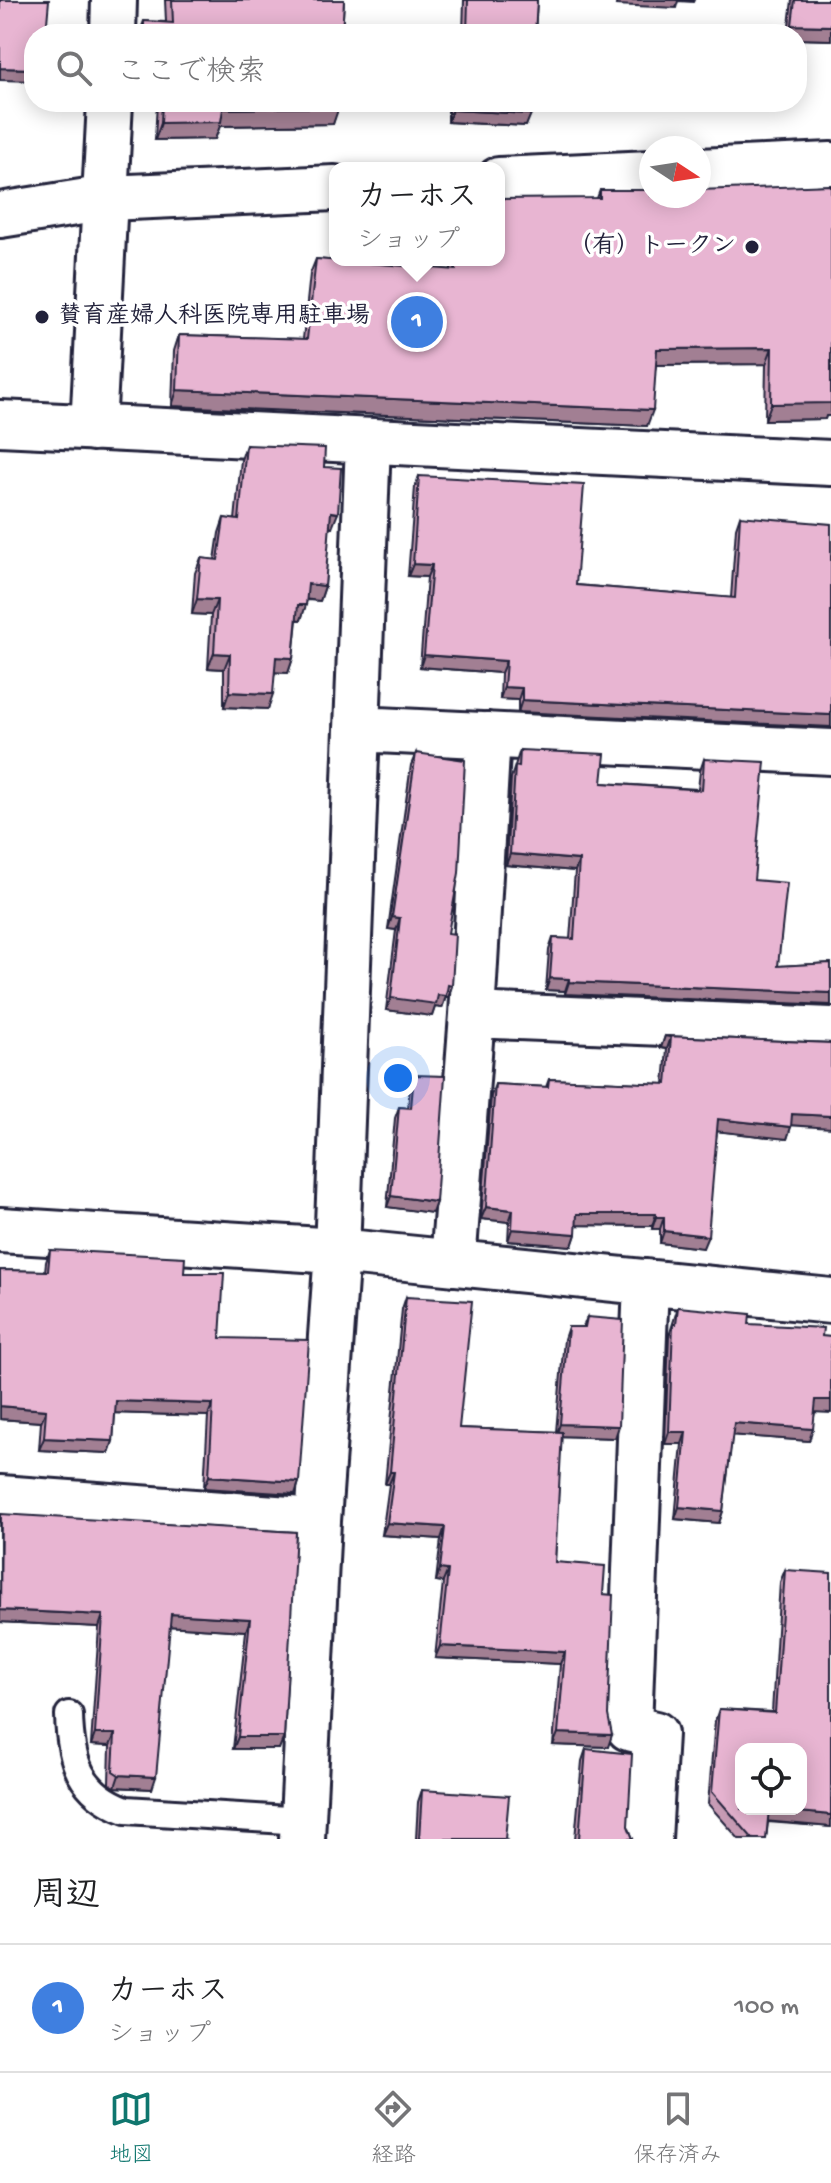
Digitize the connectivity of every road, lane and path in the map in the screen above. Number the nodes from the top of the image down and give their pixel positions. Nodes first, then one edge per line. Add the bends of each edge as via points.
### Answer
1 (114, 0) edge
2 (113, 24) edge
3 (110, 112) edge
4 (831, 165) edge
5 (711, 170) edge
6 (639, 174) edge
7 (505, 180) edge
8 (329, 188) edge
9 (107, 198) junction
10 (0, 215) edge
11 (0, 423) edge
12 (93, 428) junction
13 (368, 442) junction
14 (831, 463) edge
15 (357, 729) junction
16 (488, 735) junction
17 (831, 752) edge
18 (472, 1015) junction
19 (831, 1030) edge
20 (0, 1230) edge
21 (337, 1251) junction
22 (453, 1263) junction
23 (646, 1282) junction
24 (831, 1301) edge
25 (0, 1498) edge
26 (318, 1521) junction
27 (69, 1715) dead end
28 (302, 1830) edge
29 (649, 1839) edge

1 - 2 street
3 - 9 street
4 - 5 street
6 - 7 street
8 - 9 street
9 - 10 street
9 - 12 street
11 - 12 street
12 - 13 street
13 - 14 street
13 - 15 street
15 - 16 street
15 - 21 street
16 - 17 street
16 - 18 street
18 - 19 street
18 - 22 street
20 - 21 street
21 - 22 street
21 - 26 street
22 - 23 street
23 - 24 street
23 - 29 street via 629,1728 655,1734
25 - 26 street
26 - 28 street
27 - 28 lane via 69,1742 79,1771 92,1792 107,1803 126,1810

